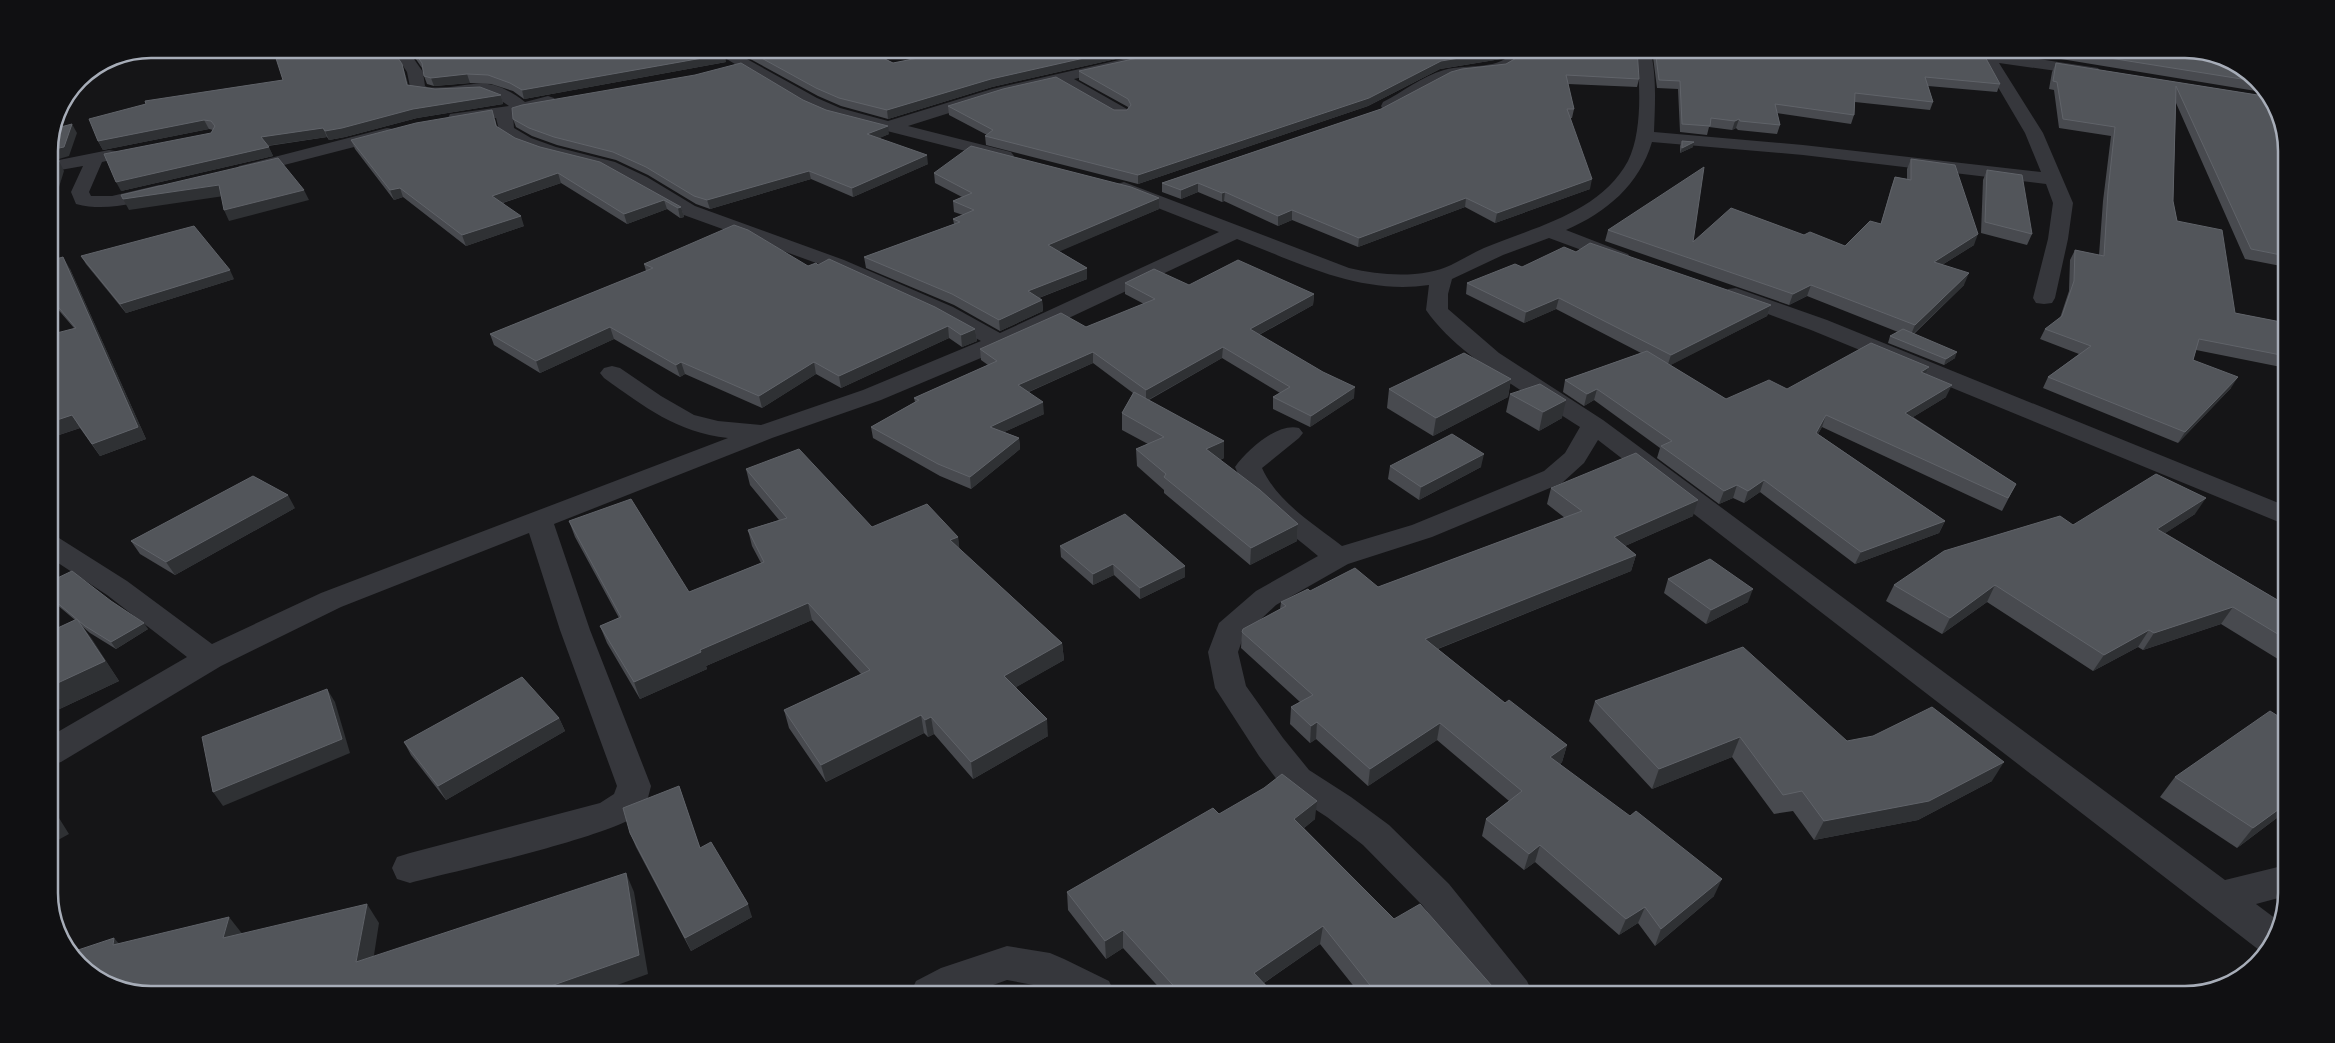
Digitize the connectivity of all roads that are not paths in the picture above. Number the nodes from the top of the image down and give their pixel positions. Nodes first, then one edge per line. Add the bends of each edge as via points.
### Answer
1 (406, 58) edge
2 (735, 58) edge
3 (1147, 58) edge
4 (1518, 58) edge
5 (1645, 58) edge
6 (1989, 58) edge
7 (2019, 58) edge
8 (746, 64) junction
9 (721, 70) edge
10 (2109, 74) edge
11 (1060, 78) junction
12 (559, 99) edge
13 (513, 109) junction
14 (1375, 112) edge
15 (1121, 114) edge
16 (442, 120) edge
17 (886, 126) junction
18 (407, 127) edge
19 (1645, 136) junction
20 (124, 152) edge
21 (95, 158) junction
22 (1022, 160) edge
23 (58, 165) edge
24 (228, 174) edge
25 (2052, 179) junction
26 (1103, 182) edge
27 (1158, 186) dead end
28 (172, 188) edge
29 (1139, 192) junction
30 (1237, 232) junction
31 (1550, 232) junction
32 (1645, 266) edge
33 (1442, 276) junction
34 (1372, 280) junction
35 (1715, 288) edge
36 (2044, 298) dead end
37 (1437, 310) junction
38 (999, 342) junction
39 (612, 373) dead end
40 (1594, 425) junction
41 (763, 433) junction
42 (1290, 433) dead end
43 (2277, 513) edge
44 (539, 521) junction
45 (58, 550) edge
46 (1338, 557) junction
47 (210, 658) junction
48 (58, 748) edge
49 (410, 868) dead end
50 (2278, 882) edge
51 (2218, 898) junction
52 (2267, 934) edge
53 (945, 986) edge
54 (1079, 986) edge
55 (1506, 986) edge

1 - 13 street via 418,78 417,89 435,92 487,88
2 - 8 street
3 - 11 street
4 - 14 street via 1505,67 1446,74
5 - 19 street via 1648,69
6 - 25 street via 2034,134
7 - 10 street
8 - 9 street
8 - 17 street via 811,102 834,112
11 - 15 street
11 - 17 street via 998,92
12 - 13 street
13 - 16 street
13 - 38 street via 504,122 506,130 525,142 609,166 688,210 845,267 944,312
17 - 22 street
18 - 24 street
19 - 25 street via 1803,150
19 - 31 street via 1633,168 1613,193
20 - 21 street
21 - 23 street
21 - 28 street via 80,192 83,200 94,203 114,201
25 - 36 street via 2063,203
26 - 29 street
27 - 29 street
29 - 30 street
30 - 34 street via 1343,273
30 - 38 street
31 - 32 street
31 - 33 street via 1494,252
33 - 34 street via 1404,282
33 - 37 street
34 - 37 street
35 - 43 street via 1819,325
37 - 40 street via 1479,349
38 - 41 street via 872,395
39 - 41 street via 673,414 694,424
40 - 46 street via 1575,458 1553,477 1422,531
40 - 51 street
41 - 44 street
42 - 46 street via 1253,461 1248,468 1250,476 1261,492
44 - 47 street via 331,600
44 - 49 street via 575,630 634,786 629,802 611,814
45 - 47 street via 117,588
46 - 55 street via 1266,598 1230,630 1223,652 1231,688 1297,780 1339,806 1376,835 1436,895
47 - 48 street
50 - 51 street
51 - 52 street
53 - 54 street via 1007,963 1050,971

